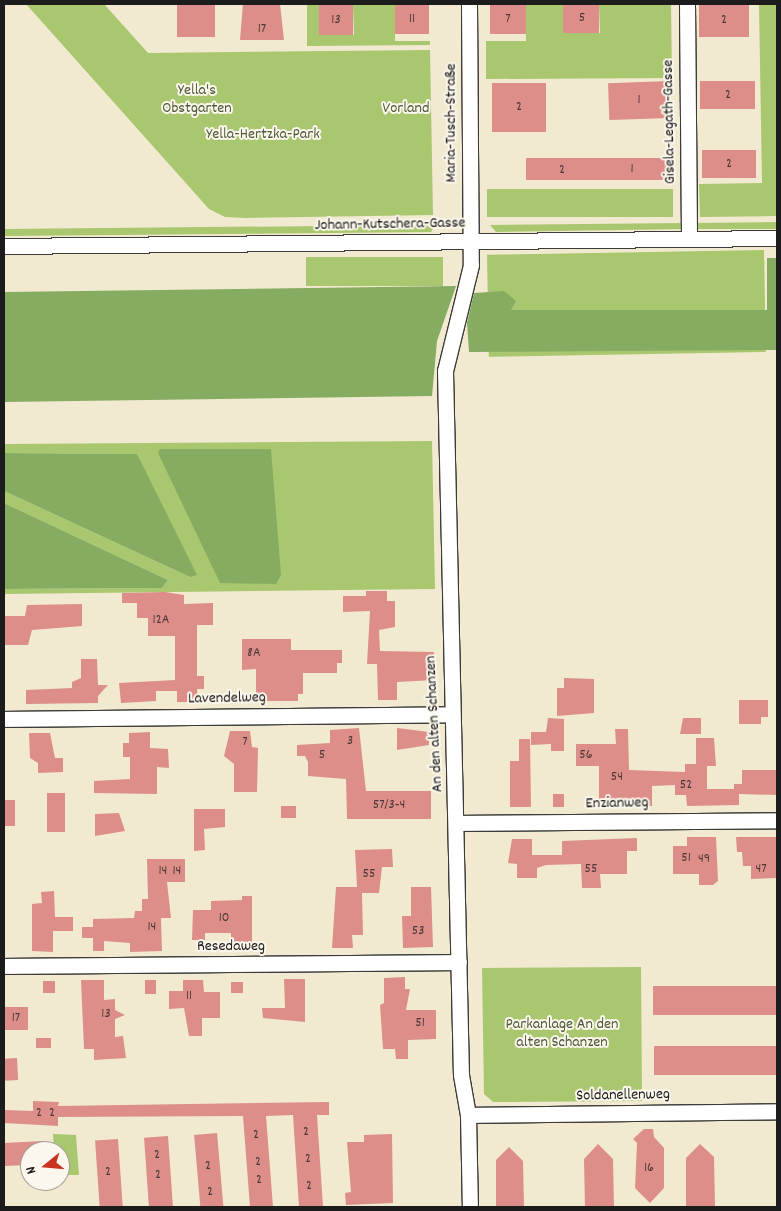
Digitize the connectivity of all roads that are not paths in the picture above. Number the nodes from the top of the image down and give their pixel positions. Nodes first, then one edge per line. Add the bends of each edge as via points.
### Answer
1 (469, 4) edge
2 (687, 4) edge
3 (777, 238) edge
4 (689, 239) junction
5 (470, 241) junction
6 (4, 246) edge
7 (450, 714) junction
8 (4, 719) edge
9 (777, 820) edge
10 (458, 823) junction
11 (459, 962) junction
12 (4, 966) edge
13 (777, 1111) edge
14 (468, 1115) junction
15 (470, 1207) edge

1 - 5 street, Maria-Tusch-Straße
2 - 4 street, Gisela-Legath-Gasse
3 - 4 street, Johann-Kutschera-Gasse
4 - 5 street, Johann-Kutschera-Gasse
5 - 6 street, Johann-Kutschera-Gasse
5 - 7 street, An den alten Schanzen via 471,272 445,371
7 - 8 street, Lavendelweg
7 - 10 street, An den alten Schanzen
9 - 10 street, Enzianweg
10 - 11 street, An den alten Schanzen
11 - 12 street, Resedaweg
11 - 14 street, An den alten Schanzen via 461,1075
13 - 14 street, Soldanellenweg
14 - 15 street, An den alten Schanzen

